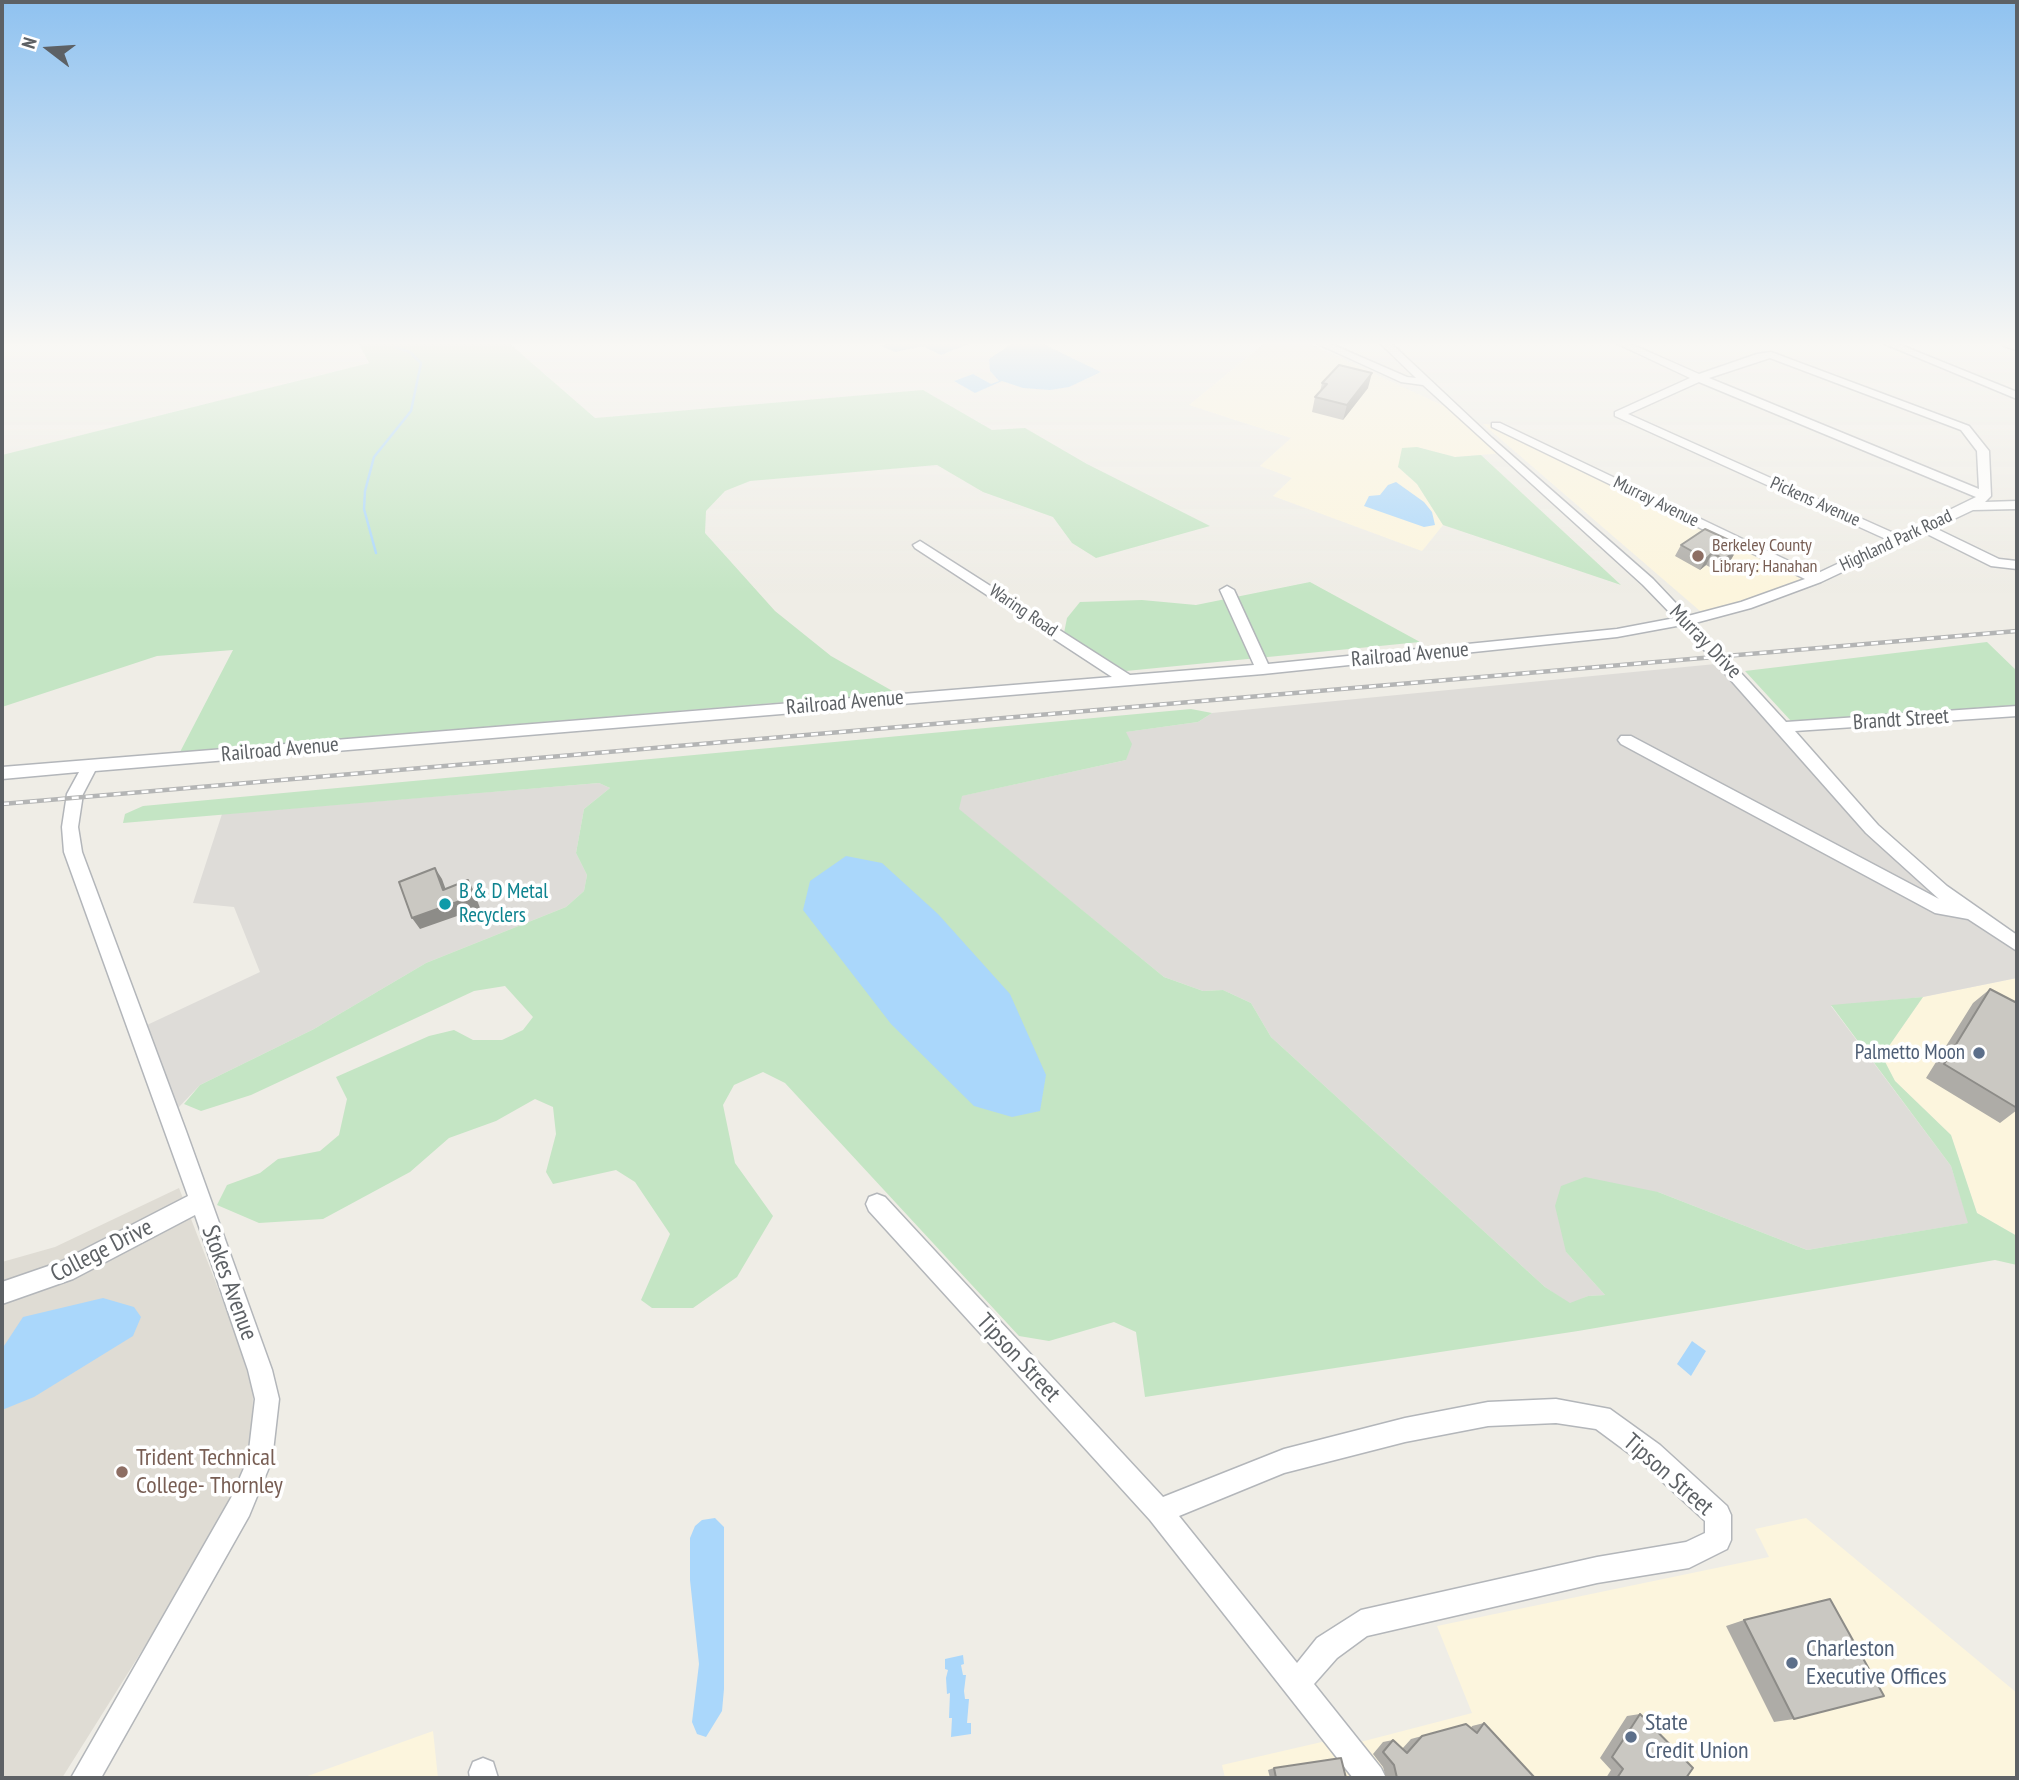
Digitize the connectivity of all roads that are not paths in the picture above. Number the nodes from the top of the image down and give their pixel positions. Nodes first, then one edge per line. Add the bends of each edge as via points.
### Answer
1 (1475, 427) edge
2 (1500, 427) edge
3 (1648, 427) edge
4 (1818, 427) edge
5 (1962, 427) edge
6 (1985, 496) junction
7 (2017, 505) edge
8 (1971, 506) junction
9 (1923, 527) junction
10 (1896, 539) junction
11 (920, 545) dead end
12 (2017, 565) edge
13 (1816, 579) junction
14 (1227, 590) dead end
15 (1686, 621) junction
16 (1264, 669) junction
17 (1126, 679) junction
18 (2017, 711) edge
19 (1784, 727) junction
20 (1626, 740) dead end
21 (90, 766) junction
22 (2, 773) edge
23 (1970, 913) junction
24 (2017, 944) edge
25 (199, 1201) junction
26 (877, 1204) dead end
27 (2, 1293) edge
28 (1159, 1511) junction
29 (1296, 1685) junction
30 (85, 1778) edge
31 (1371, 1778) edge

1 - 15 street, Murray Drive
2 - 13 street, Murray Avenue
3 - 10 street, Pickens Avenue
4 - 6 street
5 - 6 street via 1983,451
6 - 8 street, Highland Park Road
7 - 8 street
8 - 9 street, Highland Park Road
9 - 10 street, Highland Park Road
9 - 12 street via 1996,562
10 - 13 street, Highland Park Road
11 - 17 street, Waring Road
13 - 15 street, Highland Park Road
14 - 16 street
15 - 16 street, Railroad Avenue via 1531,644
15 - 19 street, Murray Drive
16 - 17 street, Railroad Avenue
17 - 21 street, Railroad Avenue
18 - 19 street, Brandt Street
19 - 23 street, Murray Drive via 1872,829
20 - 23 street via 1941,908
21 - 22 street, Railroad Avenue
21 - 25 street, Stokes Avenue via 75,794 70,827 73,852
23 - 24 street, Murray Drive
25 - 27 street, College Drive via 65,1271
25 - 30 street, Stokes Avenue via 267,1399 260,1460 240,1507
26 - 28 street, Tipson Street
28 - 29 street, Tipson Street
28 - 29 street, Tipson Street via 1284,1461 1378,1437 1488,1414 1556,1411 1601,1418 1651,1454 1718,1515 1718,1541 1689,1555 1597,1570 1361,1624 1327,1647
29 - 31 street, Tipson Street

